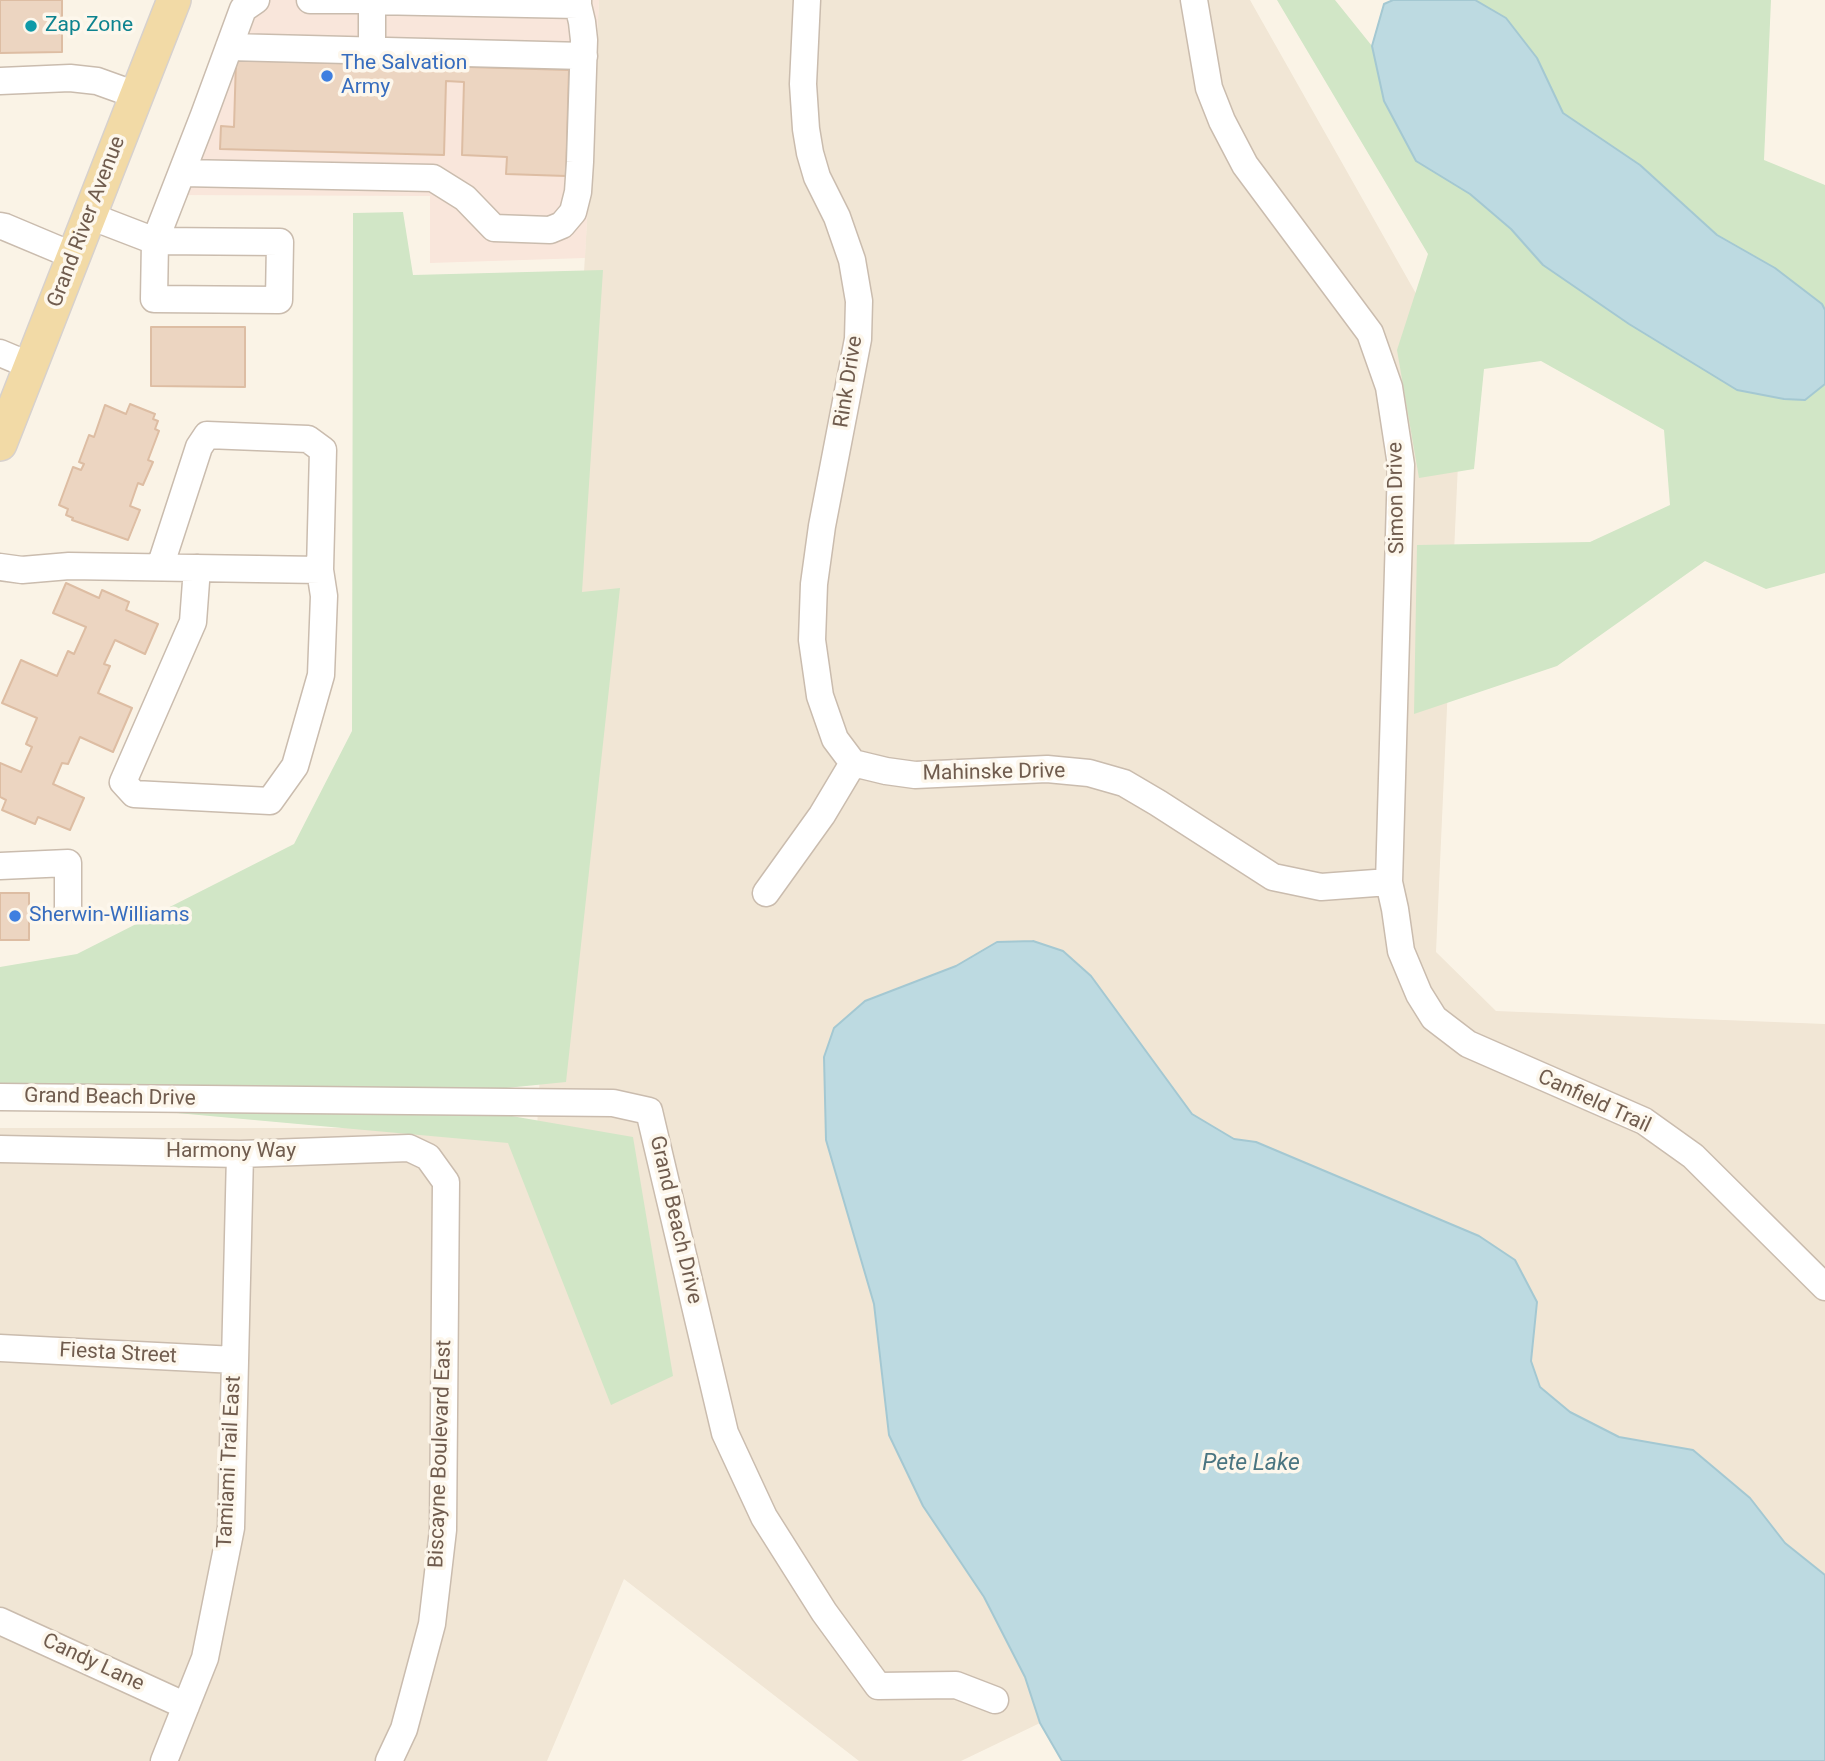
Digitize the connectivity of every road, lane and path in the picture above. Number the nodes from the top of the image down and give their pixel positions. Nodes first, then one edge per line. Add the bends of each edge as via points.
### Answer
1 (174, 0) edge
2 (256, 0) edge
3 (310, 0) edge
4 (372, 0) edge
5 (807, 0) edge
6 (1194, 0) edge
7 (578, 3) edge
8 (229, 47) junction
9 (372, 51) junction
10 (584, 56) junction
11 (0, 81) edge
12 (136, 95) junction
13 (182, 173) junction
14 (90, 216) junction
15 (0, 226) edge
16 (155, 241) junction
17 (74, 256) junction
18 (0, 353) edge
19 (31, 366) junction
20 (0, 444) edge
21 (0, 566) edge
22 (160, 567) junction
23 (197, 568) junction
24 (320, 570) junction
25 (853, 763) junction
26 (0, 866) edge
27 (1389, 882) junction
28 (766, 893) dead end
29 (68, 907) dead end
30 (1401, 951) joint
31 (0, 1097) edge
32 (0, 1149) edge
33 (240, 1154) junction
34 (446, 1182) joint
35 (1825, 1287) edge
36 (0, 1348) edge
37 (235, 1360) junction
38 (0, 1621) edge
39 (995, 1700) dead end
40 (186, 1706) junction
41 (164, 1761) edge
42 (389, 1761) edge

1 - 12 main road, Grand River Avenue
2 - 8 street via 243,9
3 - 4 street
4 - 7 street
4 - 9 street
5 - 25 street, Rink Drive via 803,84 810,153 852,260 859,301 858,339 822,526 812,640 820,696 835,738
6 - 27 street, Simon Drive via 1209,88 1222,121 1245,165 1370,332 1390,387 1401,466
7 - 10 street
8 - 9 street
8 - 13 street
9 - 10 street
10 - 13 street via 578,192 573,212 550,230 494,228 465,198 433,178
11 - 12 street via 70,78 97,81
12 - 14 main road, Grand River Avenue
13 - 16 street
14 - 16 street
14 - 17 main road, Grand River Avenue
15 - 17 street
16 - 16 street via 280,242 279,300 154,299
17 - 19 main road, Grand River Avenue
18 - 19 street
19 - 20 main road, Grand River Avenue
21 - 22 street via 22,570
22 - 23 street
22 - 24 street via 199,447 207,435 308,439 323,450
23 - 24 street
23 - 24 street via 193,622 123,782 134,794 270,801 295,766 321,675 324,596
25 - 27 street, Mahinske Drive via 915,775 1047,769 1089,773 1124,783 1273,877 1321,887
25 - 28 street
26 - 29 street via 68,863
27 - 30 street, Simon Drive
30 - 35 street, Canfield Trail via 1434,1018 1468,1044 1644,1122 1693,1156
31 - 39 street, Grand Beach Drive via 613,1103 649,1111 725,1433 764,1517 878,1686 956,1685
32 - 33 street, Harmony Way
33 - 34 street, Harmony Way via 409,1148 428,1157
33 - 37 street, Tamiami Trail East
34 - 42 street, Biscayne Boulevard East via 443,1530 432,1624 404,1728
36 - 37 street, Fiesta Street
37 - 40 street, Tamiami Trail East via 231,1528 205,1658
38 - 40 street, Candy Lane
40 - 41 street, Tamiami Trail East

